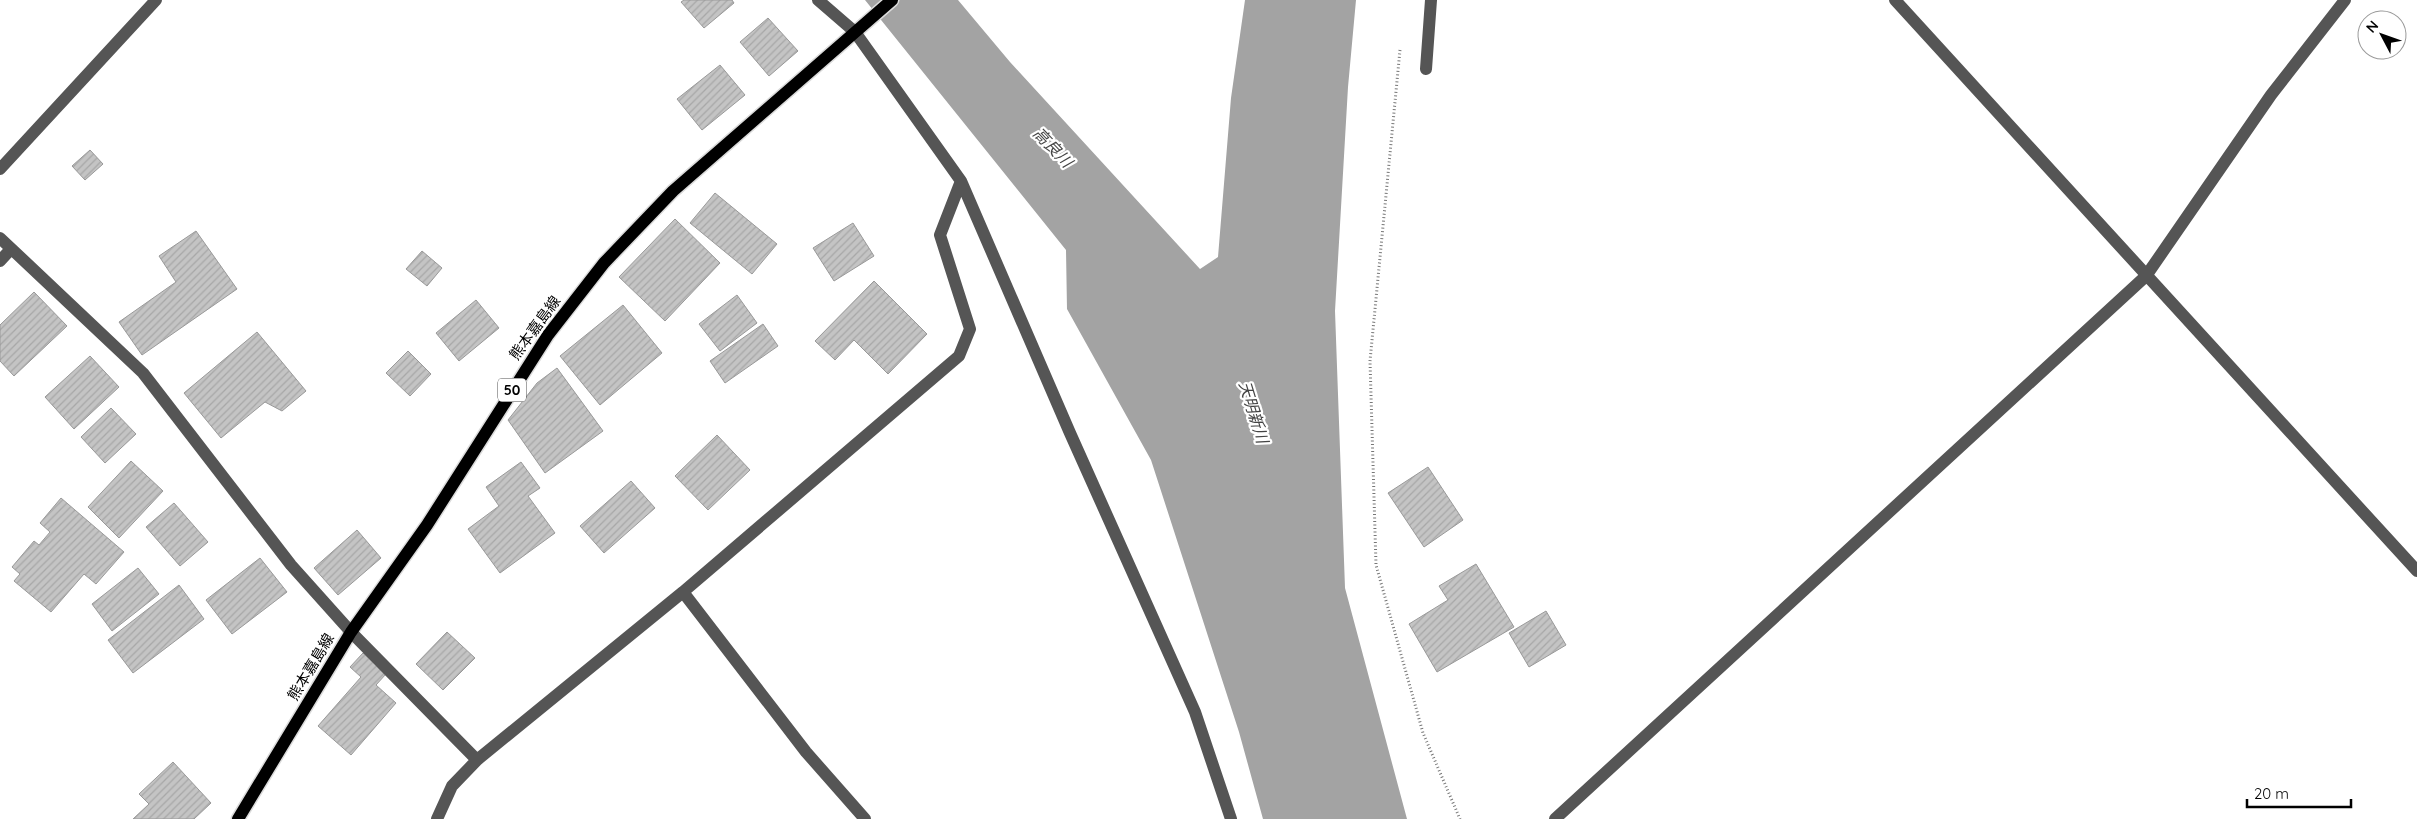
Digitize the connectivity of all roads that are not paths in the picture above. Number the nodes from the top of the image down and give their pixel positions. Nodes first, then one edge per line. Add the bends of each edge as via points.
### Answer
1 (156, 0) edge
2 (818, 0) edge
3 (892, 0) edge
4 (1431, 0) edge
5 (1895, 0) edge
6 (2345, 0) edge
7 (859, 29) junction
8 (1426, 69) dead end
9 (0, 169) edge
10 (961, 181) junction
11 (0, 238) edge
12 (11, 249) junction
13 (0, 262) edge
14 (2146, 276) junction
15 (2417, 571) edge
16 (682, 592) junction
17 (351, 632) junction
18 (477, 760) junction
19 (238, 819) edge
20 (436, 819) edge
21 (865, 819) edge
22 (1231, 819) edge
23 (1555, 819) edge

1 - 9 street
2 - 7 street
3 - 7 main road, 熊本嘉島線 / 50
4 - 8 street
5 - 14 street
6 - 14 street via 2271,95
7 - 10 street
7 - 17 main road, 熊本嘉島線 / 50 via 673,191 604,264 548,335 427,525
10 - 16 street via 940,235 970,329 959,356
10 - 22 street via 1194,712
11 - 12 street
12 - 13 street
12 - 17 street via 143,373 291,565
14 - 15 street
14 - 23 street
16 - 18 street
16 - 21 street via 806,752
17 - 18 street
17 - 19 main road, 熊本嘉島線 / 50
18 - 20 street via 452,786

